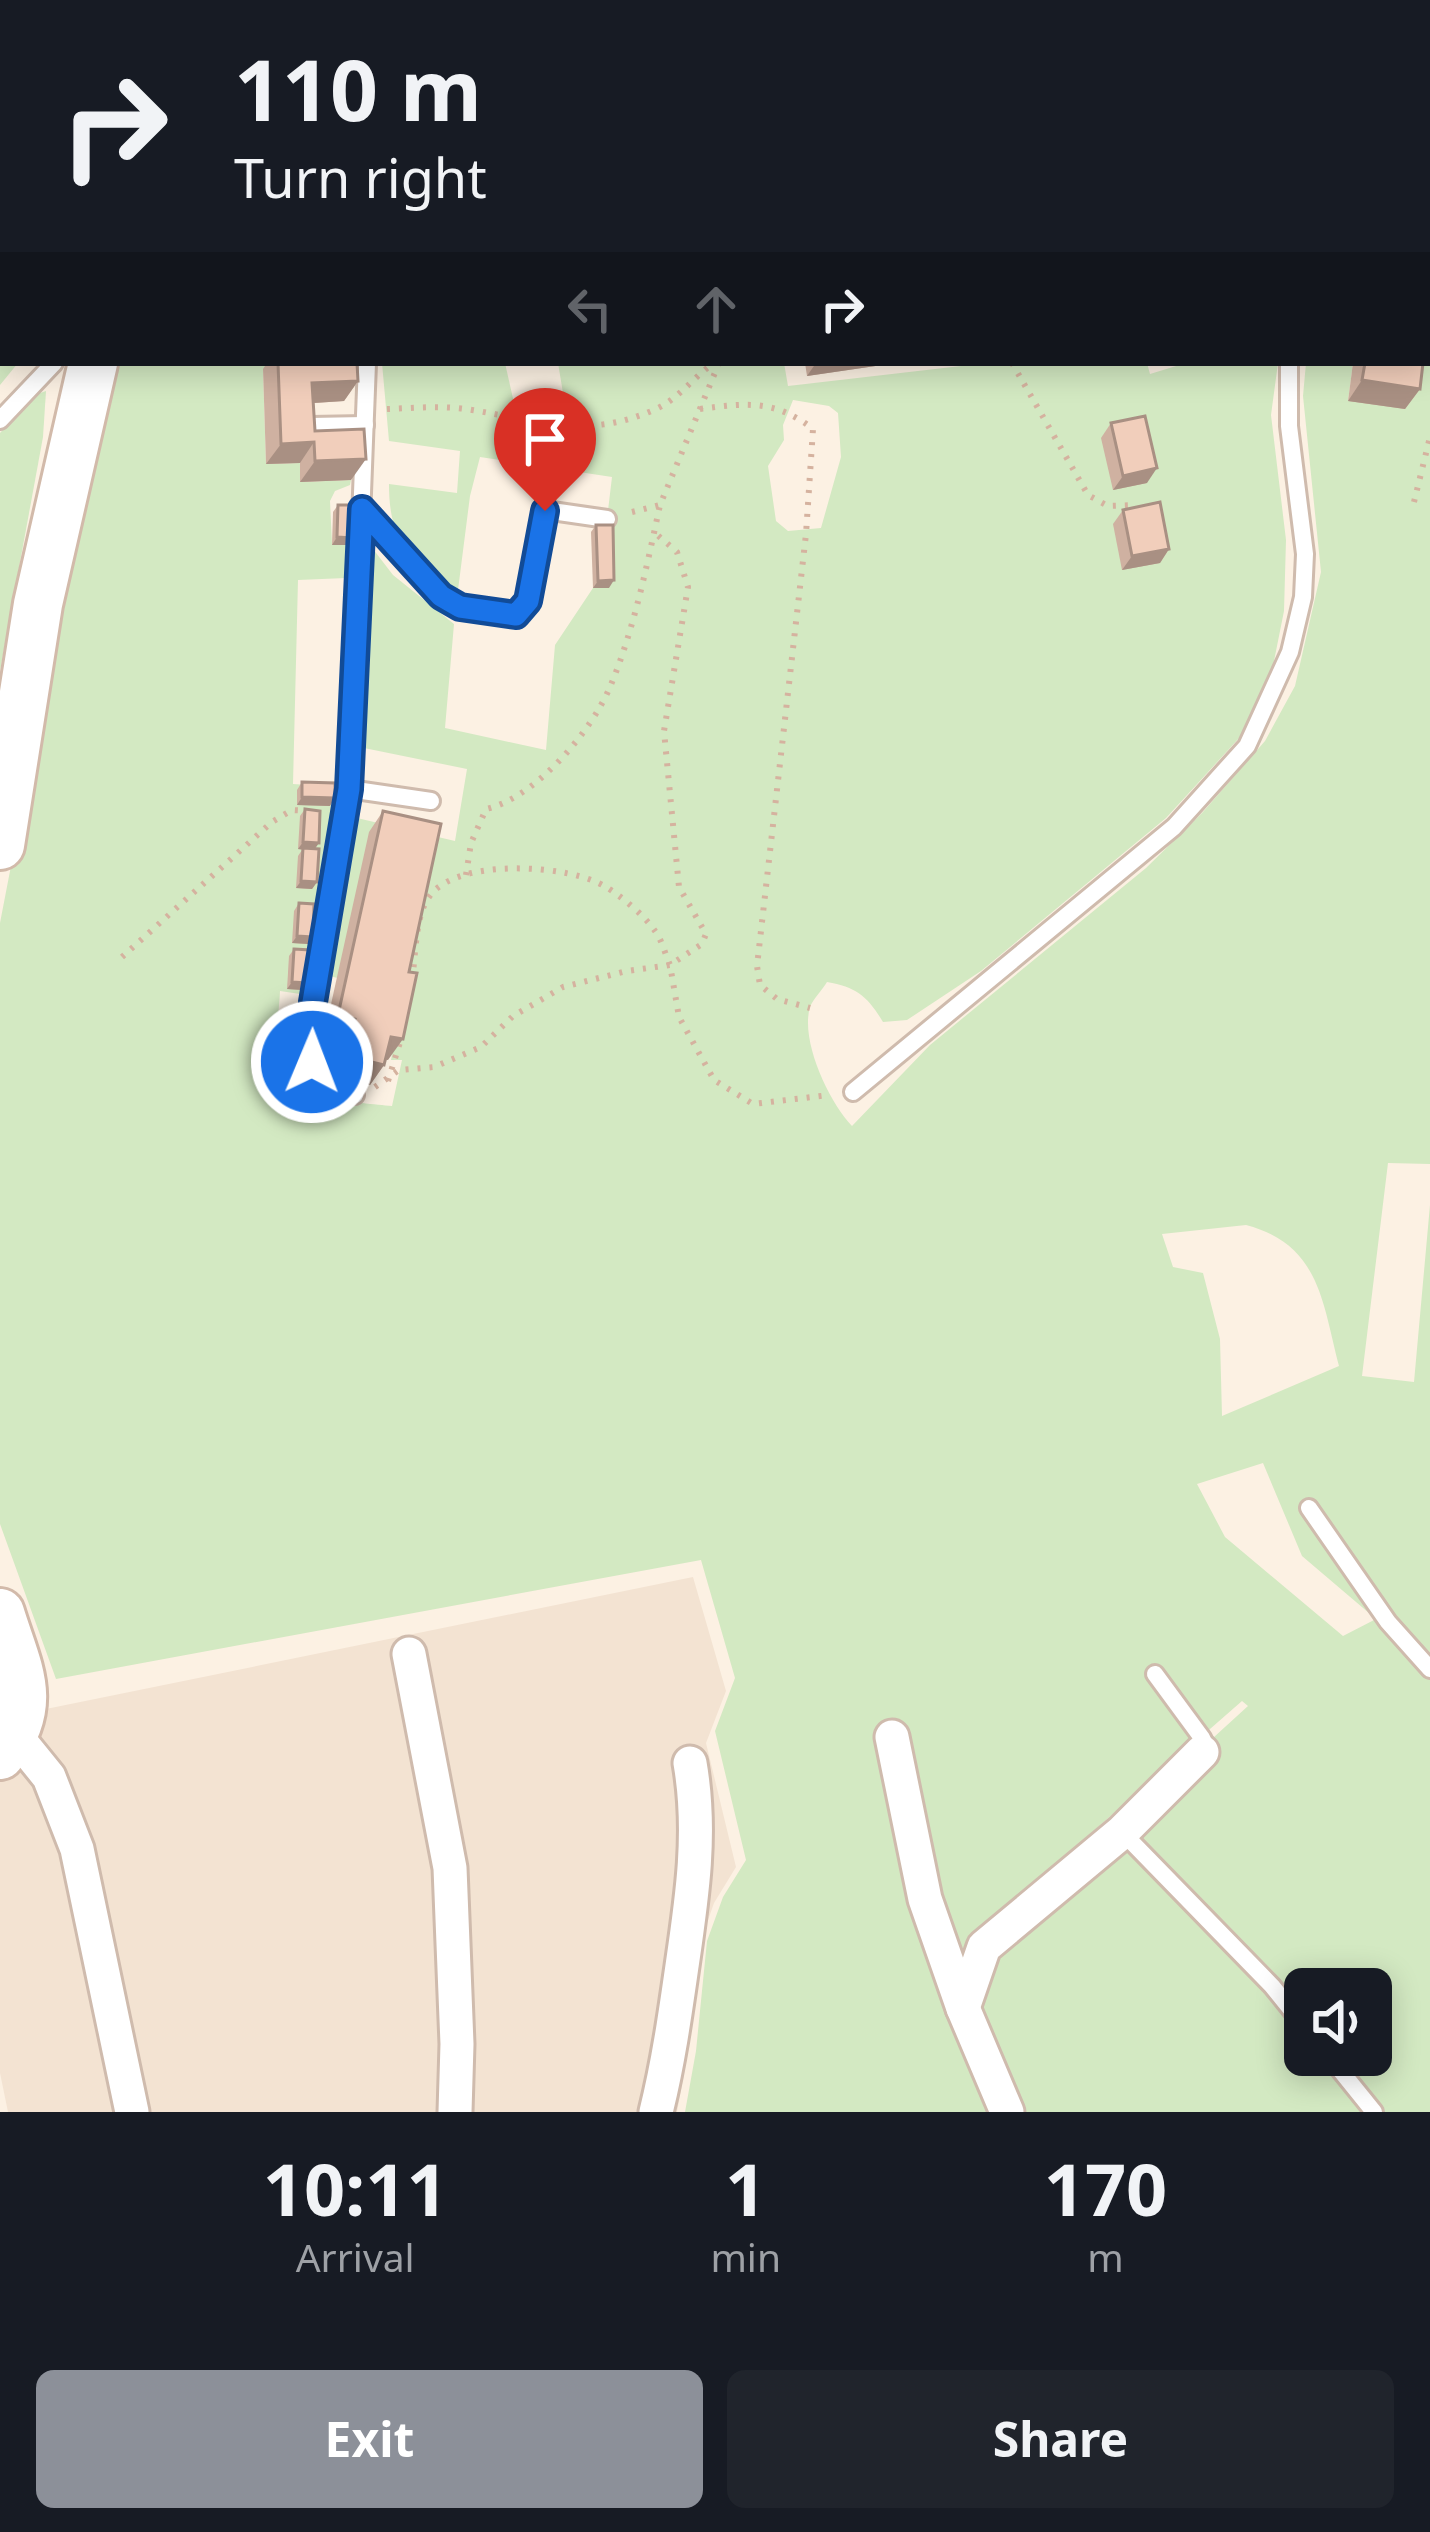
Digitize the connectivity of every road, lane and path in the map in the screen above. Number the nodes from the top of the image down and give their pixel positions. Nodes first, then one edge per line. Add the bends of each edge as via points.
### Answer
1 (51, 366) edge
2 (92, 366) edge
3 (367, 366) edge
4 (713, 366) edge
5 (715, 366) edge
6 (1014, 366) edge
7 (1289, 366) edge
8 (700, 409) junction
9 (365, 419) junction
10 (0, 420) edge
11 (311, 426) edge
12 (1430, 437) edge
13 (548, 490) dead end
14 (1414, 502) dead end
15 (660, 505) junction
16 (1136, 505) edge
17 (362, 509) junction
18 (545, 511) junction
19 (607, 519) joint
20 (654, 532) junction
21 (349, 789) junction
22 (431, 801) dead end
23 (346, 815) junction
24 (0, 845) edge
25 (466, 875) junction
26 (122, 957) dead end
27 (670, 965) junction
28 (410, 988) edge
29 (810, 1008) dead end
30 (403, 1030) edge
31 (388, 1081) junction
32 (853, 1092) joint
33 (355, 1094) joint
34 (1309, 1508) dead end
35 (0, 1612) edge
36 (409, 1654) dead end
37 (1430, 1669) edge
38 (1155, 1674) dead end
39 (892, 1737) dead end
40 (7, 1745) edge
41 (1202, 1752) joint
42 (690, 1763) dead end
43 (1123, 1832) junction
44 (1284, 2002) edge
45 (963, 2008) junction
46 (1345, 2076) edge
47 (132, 2112) edge
48 (455, 2112) edge
49 (656, 2112) edge
50 (1007, 2112) edge
51 (1375, 2112) edge

1 - 10 lane
2 - 24 street via 38,604
3 - 9 lane
4 - 9 path via 655,410 593,427 436,407
5 - 8 path
6 - 16 path via 1088,495 1108,506
7 - 32 lane via 1303,597 1290,652 1247,746 1174,827
8 - 15 path
8 - 29 path via 750,403 790,412 813,429 757,966 760,985 777,999
9 - 11 lane
9 - 17 lane
12 - 14 path
13 - 18 lane
15 - 19 path
15 - 20 path
17 - 18 lane via 441,596 516,615 528,601
17 - 21 lane
18 - 19 lane
20 - 25 path via 609,689 541,778 486,809
20 - 27 path via 677,552 688,586 664,731 680,887 706,934
21 - 22 lane
21 - 23 lane
23 - 26 path via 292,810 272,822
23 - 33 lane via 310,1039 320,1077
25 - 27 path via 565,871 606,886 655,931
25 - 28 path via 425,902
27 - 31 path via 562,987 481,1047 434,1067 400,1070
27 - 32 path via 679,1017 714,1080 753,1105
30 - 31 path
31 - 33 path
34 - 37 lane
35 - 40 street via 25,1698
36 - 48 street via 450,1868
38 - 41 lane via 1202,1738
39 - 45 street via 925,1899
40 - 47 street via 49,1777 77,1849
41 - 43 street
42 - 49 street via 695,1874
43 - 44 lane
43 - 45 street via 985,1947
45 - 50 street
46 - 51 lane

